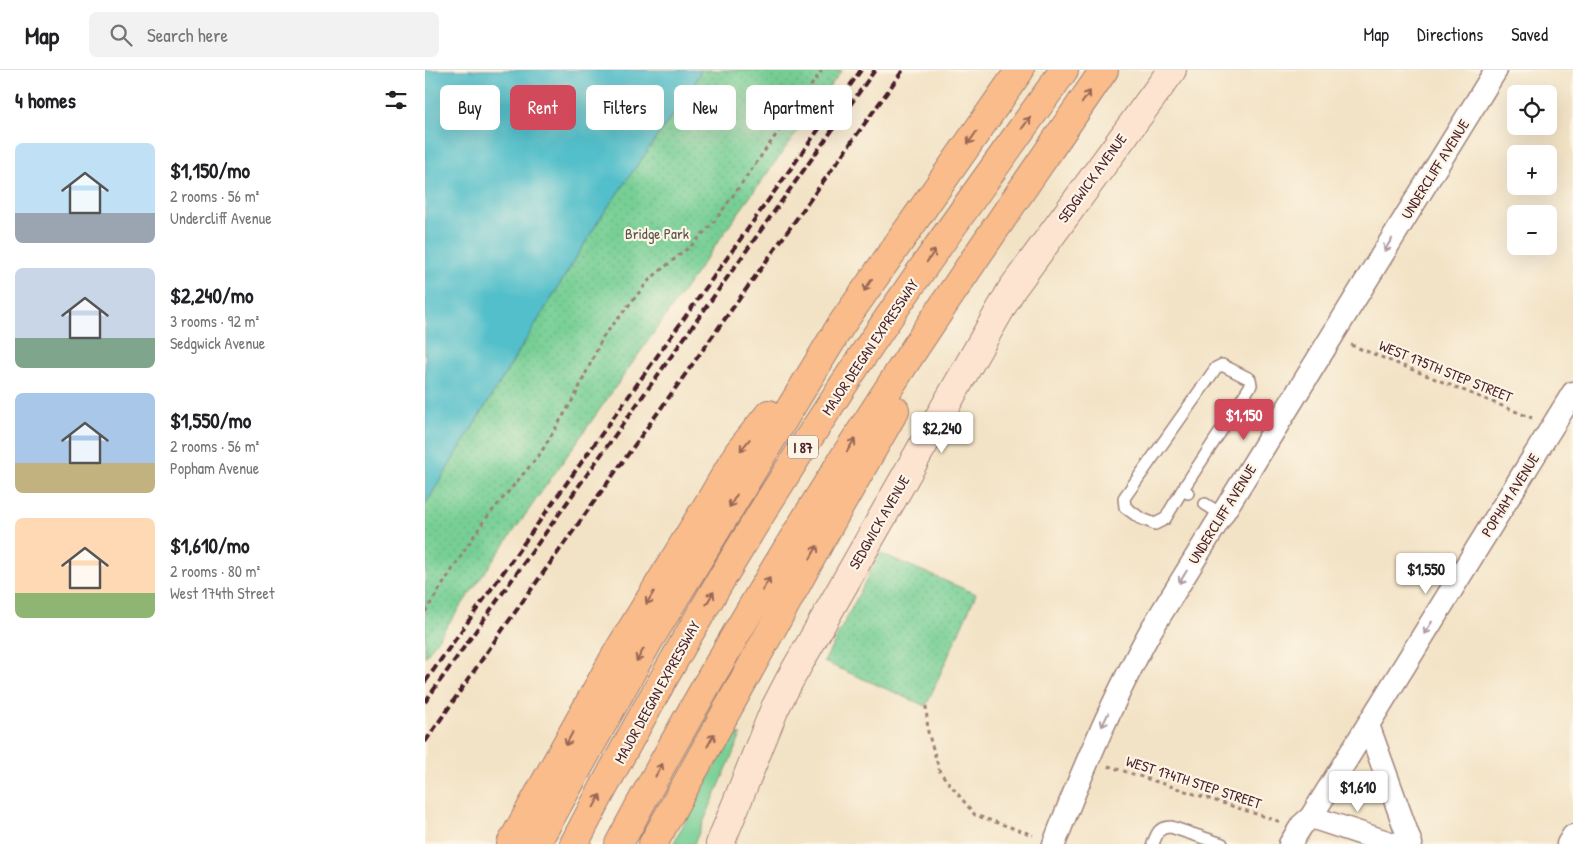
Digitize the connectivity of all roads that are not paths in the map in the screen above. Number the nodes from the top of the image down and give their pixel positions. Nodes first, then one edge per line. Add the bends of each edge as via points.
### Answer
1 (1020, 70) edge
2 (1064, 70) edge
3 (1105, 70) edge
4 (1172, 70) edge
5 (1497, 70) edge
6 (1068, 124) junction
7 (841, 325) junction
8 (1573, 393) edge
9 (1566, 421) edge
10 (1186, 491) joint
11 (1368, 725) junction
12 (1311, 817) junction
13 (1573, 836) edge
14 (511, 844) edge
15 (536, 844) edge
16 (574, 844) edge
17 (619, 844) edge
18 (653, 844) edge
19 (720, 844) edge
20 (1054, 844) edge
21 (1153, 844) edge
22 (1221, 844) edge
23 (1290, 844) edge
24 (1393, 844) edge
25 (1411, 844) edge
26 (1568, 844) edge

1 -> 7 highway, MAJOR DEEGAN EXPRESSWAY / I 87
16 -> 2 highway, MAJOR DEEGAN EXPRESSWAY / I 87 via 691,631 803,447 897,304
6 -> 3 highway
4 - 19 main road, SEDGWICK AVENUE via 1012,289 789,681
5 -> 20 street, UNDERCLIFF AVENUE via 1213,509 1127,675 1090,754
17 -> 6 highway via 690,714 817,500 917,344
18 -> 6 highway via 840,505
7 -> 14 highway via 738,453 617,653
7 -> 15 highway, MAJOR DEEGAN EXPRESSWAY / I 87 via 648,642
8 - 9 street, POPHAM AVENUE
9 -> 11 street, POPHAM AVENUE
10 - 10 lane via 1165,519 1155,524 1125,507 1124,498 1215,368 1222,366 1250,379 1251,384
11 - 12 street, POPHAM AVENUE
11 - 25 street
12 - 23 street, POPHAM AVENUE
12 - 24 street
13 - 26 street
21 - 22 lane via 1158,831 1166,827

